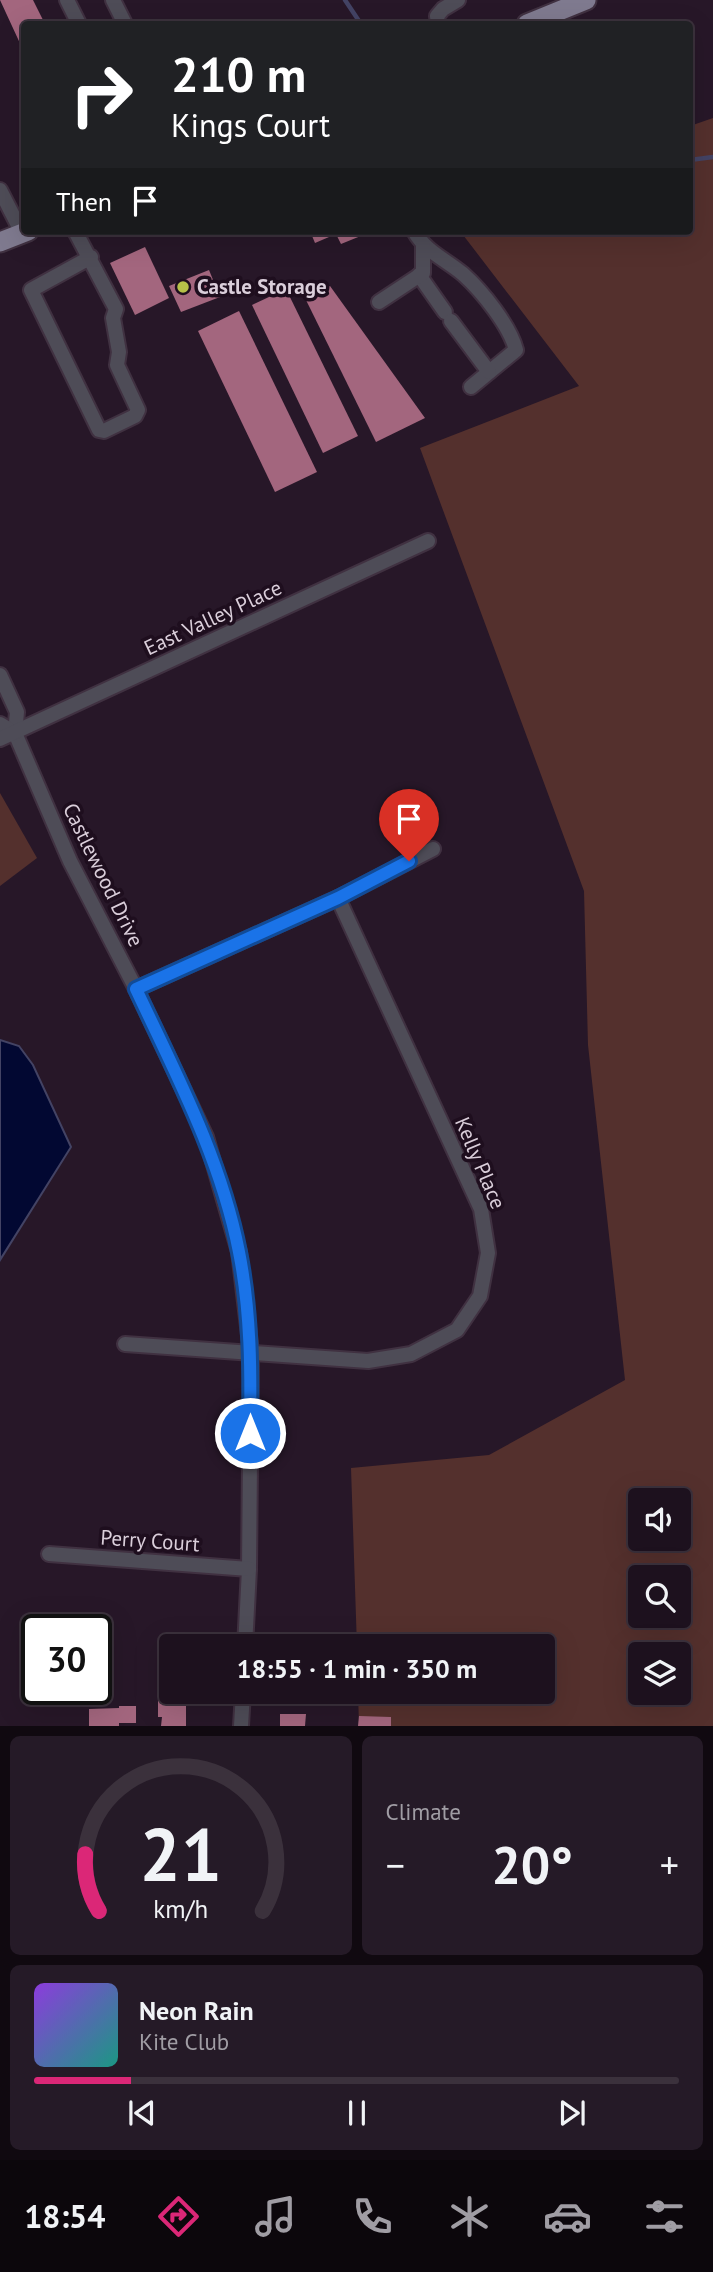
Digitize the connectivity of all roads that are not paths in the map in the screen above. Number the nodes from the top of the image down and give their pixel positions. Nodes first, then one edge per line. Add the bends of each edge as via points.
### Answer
1 (67, 0) edge
2 (113, 0) edge
3 (458, 0) edge
4 (586, 0) edge
5 (556, 6) edge
6 (78, 21) edge
7 (124, 21) edge
8 (438, 21) edge
9 (536, 21) edge
10 (0, 190) edge
11 (21, 225) edge
12 (21, 234) edge
13 (77, 235) edge
14 (416, 235) edge
15 (0, 242) edge
16 (423, 246) junction
17 (91, 257) junction
18 (419, 275) junction
19 (379, 302) dead end
20 (489, 372) junction
21 (471, 387) dead end
22 (428, 541) dead end
23 (0, 675) edge
24 (0, 724) edge
25 (15, 733) junction
26 (0, 739) edge
27 (433, 849) dead end
28 (338, 898) junction
29 (136, 989) junction
30 (125, 1344) dead end
31 (251, 1352) junction
32 (49, 1554) dead end
33 (249, 1569) junction
34 (246, 1634) edge
35 (242, 1704) edge
36 (241, 1726) edge

1 - 6 street
2 - 7 street
3 - 8 street via 443,9
4 - 5 main road
5 - 9 main road
10 - 11 street
12 - 15 main road
13 - 17 street
14 - 16 street
16 - 18 street
16 - 20 street via 464,275 512,333 516,350
17 - 17 street via 31,289 99,430 104,430 135,416 138,410 117,365 116,309
18 - 19 street
18 - 20 street
20 - 21 street
22 - 25 street, East Valley Place
23 - 25 street, Castlewood Drive via 18,712
24 - 25 street
25 - 26 street, East Valley Place
25 - 29 street, Castlewood Drive via 71,861
27 - 28 street
28 - 29 street
28 - 31 street, Kelly Place via 481,1209 488,1253 480,1296 457,1330 411,1354 369,1360
29 - 31 street, Castlewood Drive via 205,1137 239,1252
30 - 31 street, Kelly Place
31 - 33 street, Castlewood Drive
32 - 33 street, Perry Court
33 - 34 street, Castlewood Drive
35 - 36 street

